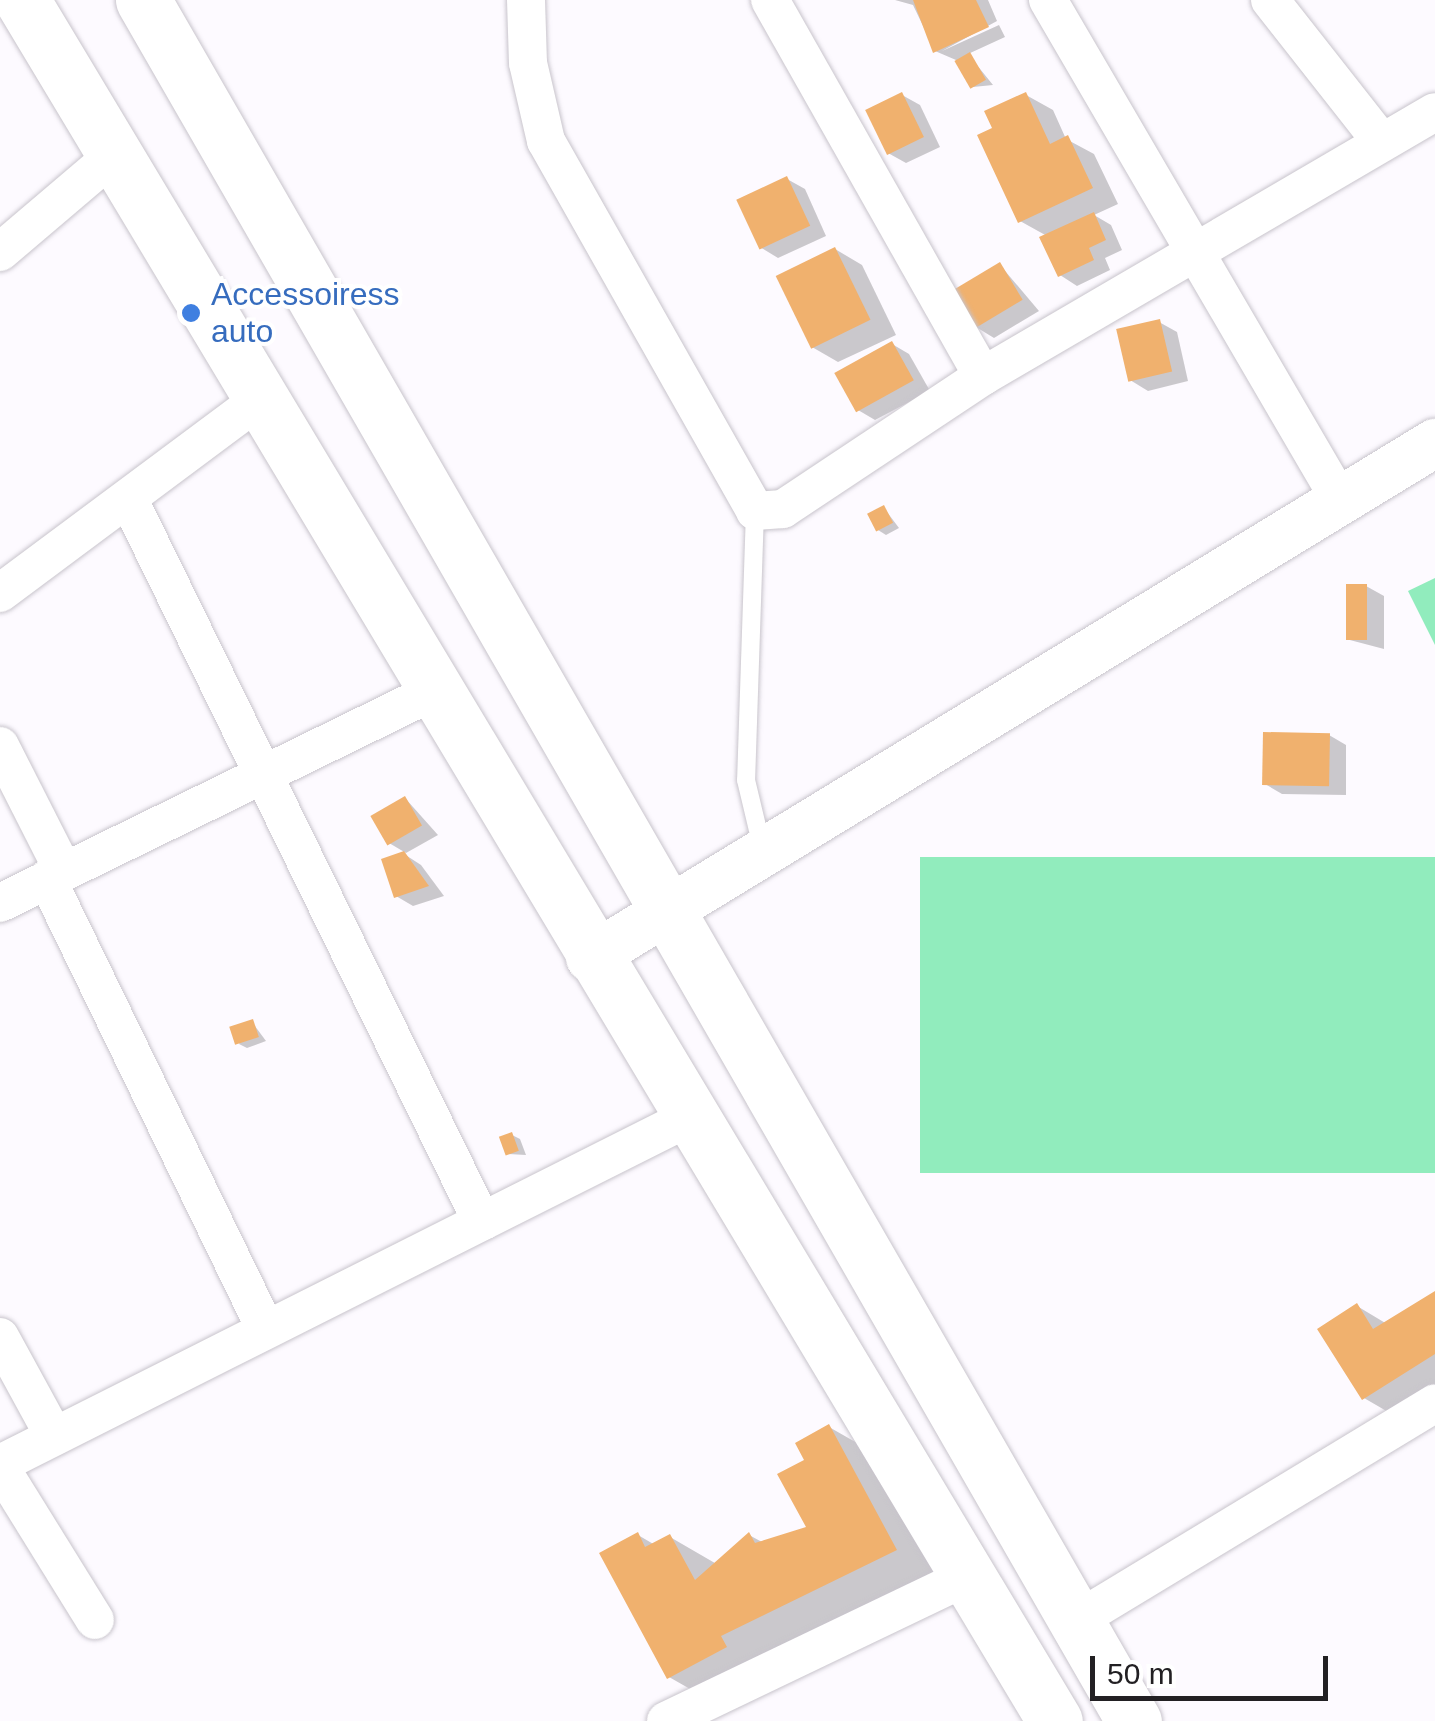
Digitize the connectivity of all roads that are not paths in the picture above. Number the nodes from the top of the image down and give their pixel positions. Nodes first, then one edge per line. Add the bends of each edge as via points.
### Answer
1 (22, 0) edge
2 (143, 0) edge
3 (526, 0) edge
4 (770, 0) edge
5 (1048, 0) edge
6 (1270, 0) edge
7 (1435, 112) edge
8 (1381, 140) junction
9 (114, 155) junction
10 (1192, 251) junction
11 (0, 252) edge
12 (983, 376) junction
13 (259, 400) junction
14 (1435, 443) edge
15 (1340, 500) junction
16 (130, 502) junction
17 (755, 511) junction
18 (0, 594) edge
19 (432, 692) junction
20 (0, 746) edge
21 (266, 776) junction
22 (764, 857) junction
23 (56, 876) junction
24 (0, 903) edge
25 (673, 912) junction
26 (590, 958) junction
27 (686, 1120) junction
28 (482, 1222) junction
29 (266, 1330) junction
30 (0, 1337) edge
31 (1435, 1403) edge
32 (54, 1436) junction
33 (0, 1465) edge
34 (966, 1577) junction
35 (95, 1620) dead end
36 (1074, 1622) junction
37 (666, 1721) edge
38 (1055, 1721) edge
39 (1134, 1721) edge

1 - 9 main road
2 - 25 main road
3 - 17 street via 528,63 546,141
4 - 12 street
5 - 10 street
6 - 8 street
7 - 8 street
8 - 10 street
9 - 11 street
9 - 13 main road
10 - 12 street
10 - 15 street
12 - 17 street via 783,509
13 - 16 street
13 - 19 main road
14 - 15 street
15 - 22 street
16 - 18 street
16 - 21 street
17 - 22 lane via 746,780
19 - 21 street
19 - 26 main road
20 - 23 street
21 - 23 street
21 - 28 street
22 - 25 street
23 - 24 street
23 - 29 street
25 - 26 street
25 - 36 main road
26 - 27 main road
27 - 28 street
27 - 34 main road
28 - 29 street
29 - 32 street
30 - 32 street
31 - 36 street
32 - 33 street
33 - 35 street
34 - 37 street
34 - 38 main road
36 - 39 main road

